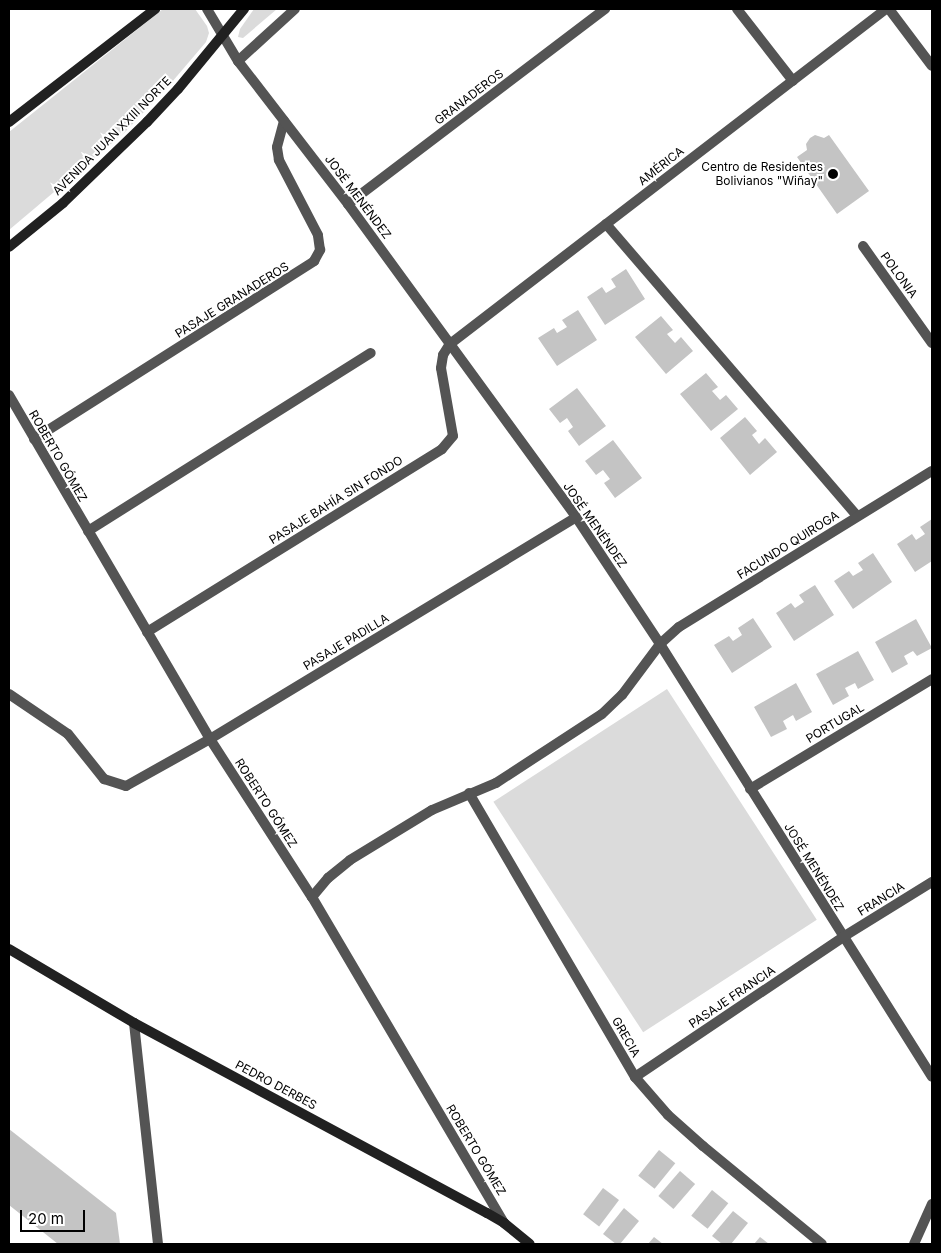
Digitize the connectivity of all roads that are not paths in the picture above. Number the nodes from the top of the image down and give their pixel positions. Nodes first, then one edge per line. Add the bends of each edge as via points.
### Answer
1 (155, 9) edge
2 (208, 9) edge
3 (244, 9) edge
4 (295, 9) edge
5 (605, 9) edge
6 (737, 9) edge
7 (888, 9) edge
8 (223, 34) junction
9 (238, 61) junction
10 (932, 66) edge
11 (793, 81) junction
12 (284, 121) junction
13 (9, 122) edge
14 (348, 204) junction
15 (606, 224) junction
16 (863, 246) dead end
17 (9, 247) edge
18 (932, 343) edge
19 (450, 344) junction
20 (371, 353) dead end
21 (9, 395) edge
22 (34, 439) junction
23 (932, 471) edge
24 (857, 516) junction
25 (576, 518) junction
26 (88, 531) junction
27 (147, 632) junction
28 (660, 644) junction
29 (932, 679) edge
30 (9, 694) edge
31 (210, 739) junction
32 (750, 790) junction
33 (470, 793) junction
34 (932, 882) edge
35 (312, 897) junction
36 (843, 937) junction
37 (9, 949) edge
38 (134, 1023) junction
39 (635, 1077) junction
40 (932, 1077) edge
41 (932, 1204) edge
42 (504, 1223) junction
43 (158, 1244) edge
44 (530, 1244) edge
45 (822, 1244) edge
46 (914, 1244) edge

1 - 13 main road
2 - 8 street, JOSÉ MENÉNDEZ
3 - 8 main road, AVENIDA JUAN XXIII NORTE
4 - 9 street
5 - 14 street, GRANADEROS
6 - 11 street
7 - 10 street
7 - 11 street, AMÉRICA
8 - 9 street, JOSÉ MENÉNDEZ
8 - 17 main road, AVENIDA JUAN XXIII NORTE via 147,122 63,203
9 - 12 street, JOSÉ MENÉNDEZ
11 - 15 street, AMÉRICA
12 - 14 street, JOSÉ MENÉNDEZ
12 - 22 street, PASAJE GRANADEROS via 277,147 279,160 318,235 320,250 314,261
14 - 19 street, JOSÉ MENÉNDEZ
15 - 19 street, AMÉRICA
15 - 24 street
16 - 18 street, POLONIA
19 - 25 street, JOSÉ MENÉNDEZ
19 - 27 street, PASAJE BAHÍA SIN FONDO via 443,355 441,368 453,436 442,449
20 - 26 street
21 - 22 street, ROBERTO GÓMEZ
22 - 26 street, ROBERTO GÓMEZ
23 - 24 street, FACUNDO QUIROGA
24 - 28 street, FACUNDO QUIROGA via 679,627
25 - 28 street, JOSÉ MENÉNDEZ
25 - 31 street, PASAJE PADILLA
26 - 27 street, ROBERTO GÓMEZ
27 - 31 street, ROBERTO GÓMEZ
28 - 32 street, JOSÉ MENÉNDEZ
28 - 33 street, FACUNDO QUIROGA via 622,695 602,714 496,783
29 - 32 street, PORTUGAL
30 - 31 street, PASAJE PADILLA via 68,734 104,778 126,786
31 - 35 street, ROBERTO GÓMEZ
32 - 36 street, JOSÉ MENÉNDEZ
33 - 35 street, FACUNDO QUIROGA via 432,810 350,860
33 - 39 street, GRECIA
34 - 36 street, FRANCIA
35 - 42 street, ROBERTO GÓMEZ
36 - 39 street, PASAJE FRANCIA
36 - 40 street, JOSÉ MENÉNDEZ
37 - 38 main road, PEDRO DERBES
38 - 42 main road, PEDRO DERBES
38 - 43 street
39 - 45 street, GRECIA via 668,1115
41 - 46 street
42 - 44 main road, PEDRO DERBES

